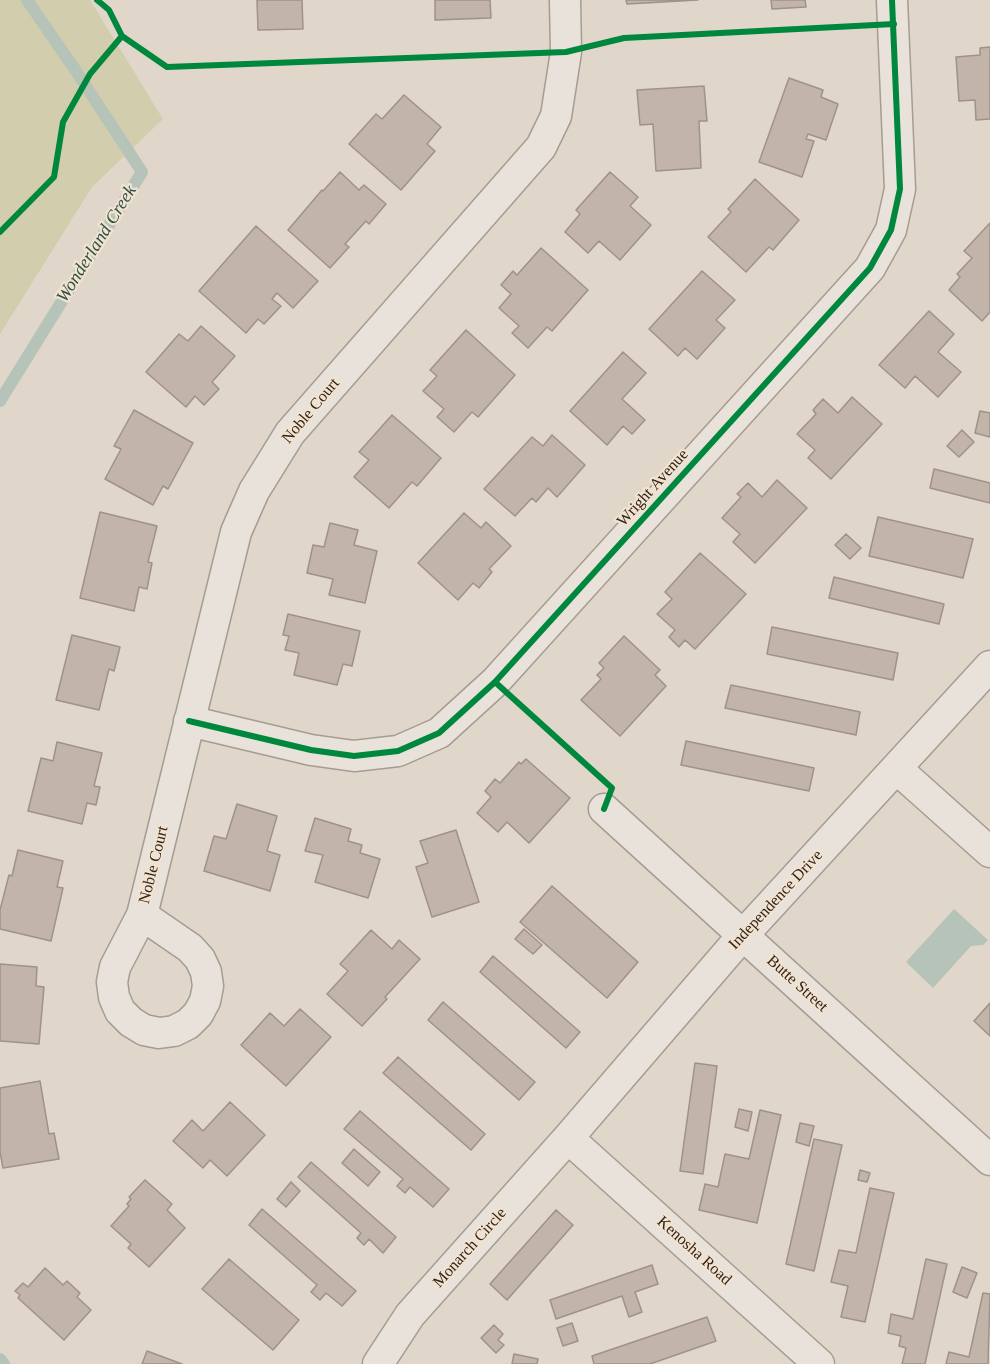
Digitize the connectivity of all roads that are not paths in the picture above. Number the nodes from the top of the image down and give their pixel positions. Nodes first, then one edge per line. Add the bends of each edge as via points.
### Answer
1 (565, 0) edge
2 (892, 0) edge
3 (990, 666) edge
4 (189, 721) junction
5 (897, 769) junction
6 (604, 809) dead end
7 (990, 852) edge
8 (142, 915) dead end
9 (743, 935) junction
10 (568, 1138) junction
11 (990, 1160) edge
12 (378, 1364) edge
13 (819, 1364) edge

1 - 4 street, Noble Court via 566,52 556,116 541,147 290,433 254,491 236,532
2 - 4 street, Wright Avenue via 900,189 891,230 870,268 495,682 439,733 398,751 354,756 310,750
3 - 5 street, Independence Drive
4 - 8 street, Noble Court
5 - 7 street
5 - 9 street, Independence Drive
6 - 9 street, Butte Street
9 - 10 street, Independence Drive
9 - 11 street, Butte Street
10 - 12 street, Monarch Circle via 410,1315
10 - 13 street, Kenosha Road

